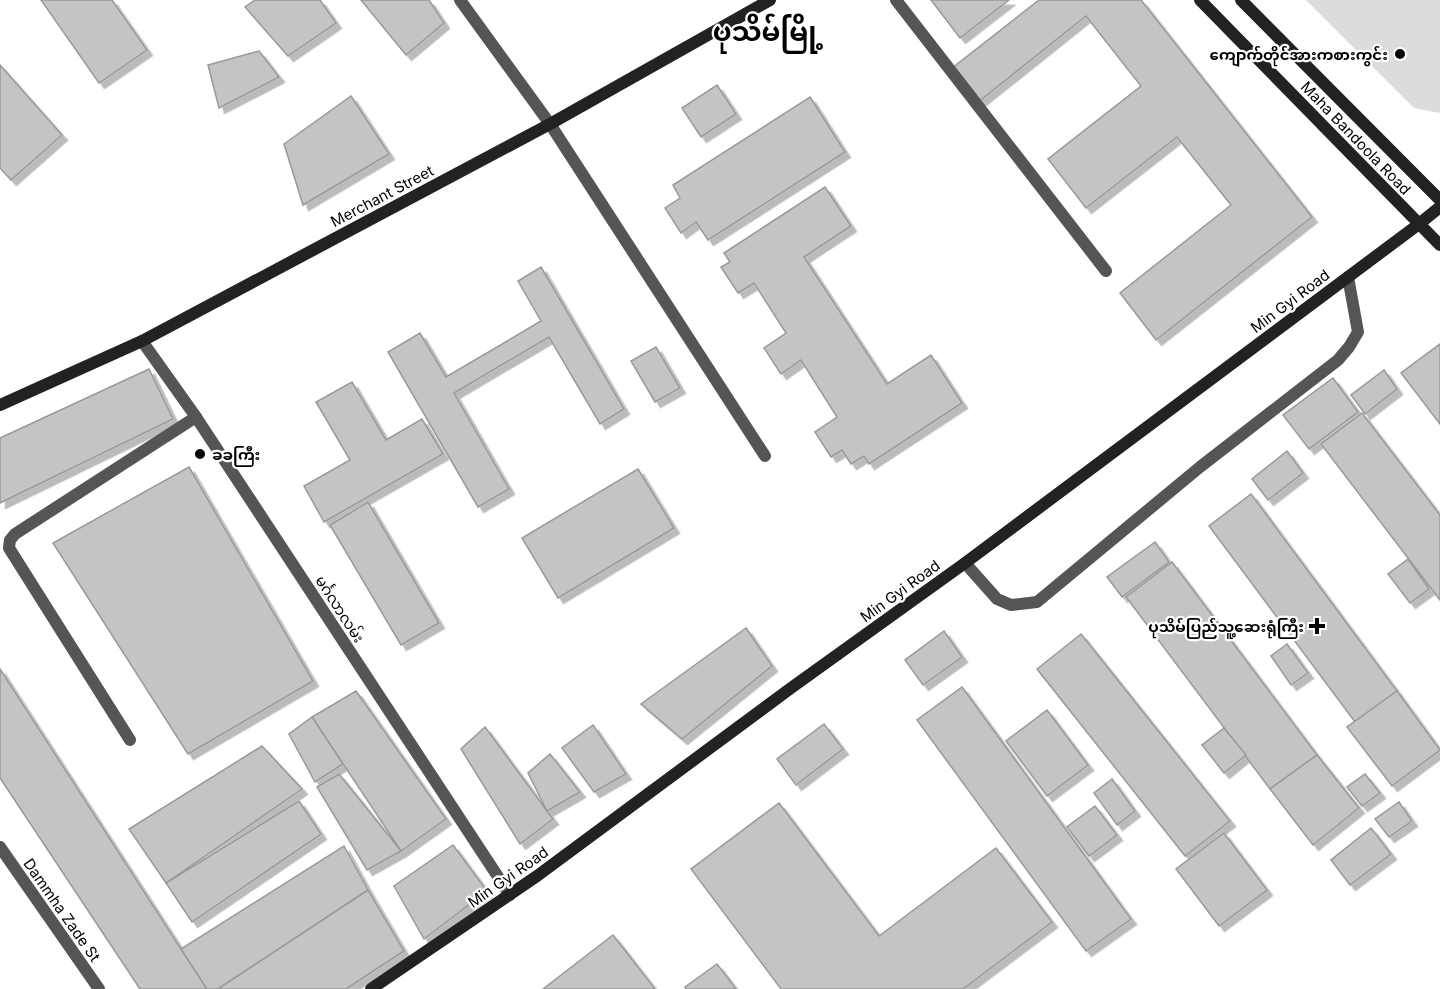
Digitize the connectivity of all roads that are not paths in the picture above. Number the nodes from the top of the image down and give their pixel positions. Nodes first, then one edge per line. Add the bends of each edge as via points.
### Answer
1 (460, 0) edge
2 (770, 0) edge
3 (896, 0) edge
4 (1200, 0) edge
5 (1241, 0) edge
6 (550, 124) junction
7 (1440, 200) edge
8 (1440, 207) edge
9 (1419, 224) junction
10 (1440, 245) edge
11 (1106, 271) dead end
12 (1348, 277) junction
13 (141, 341) junction
14 (0, 405) edge
15 (196, 417) junction
16 (765, 456) dead end
17 (965, 563) junction
18 (130, 740) dead end
19 (0, 847) edge
20 (510, 895) junction
21 (99, 989) edge
22 (371, 989) edge

1 - 6 street
2 - 6 main road, Merchant Street
3 - 11 street
4 - 9 main road, Maha Bandoola Road
5 - 7 main road, Maha Bandoola Road
6 - 13 main road, Merchant Street
6 - 16 street
8 - 9 main road, Min Gyi Road
9 - 10 main road, Maha Bandoola Road
9 - 12 main road, Min Gyi Road
12 - 17 main road, Min Gyi Road
12 - 17 street via 1358,332 1338,360 1200,467 1037,602 1011,606 997,599
13 - 14 main road, Merchant Street
13 - 15 street, မင်္ဂလာလမ်း
15 - 18 street via 10,540 9,548
15 - 20 street, မင်္ဂလာလမ်း
17 - 20 main road, Min Gyi Road
19 - 21 street, Dammha Zade St
20 - 22 main road, Min Gyi Road

